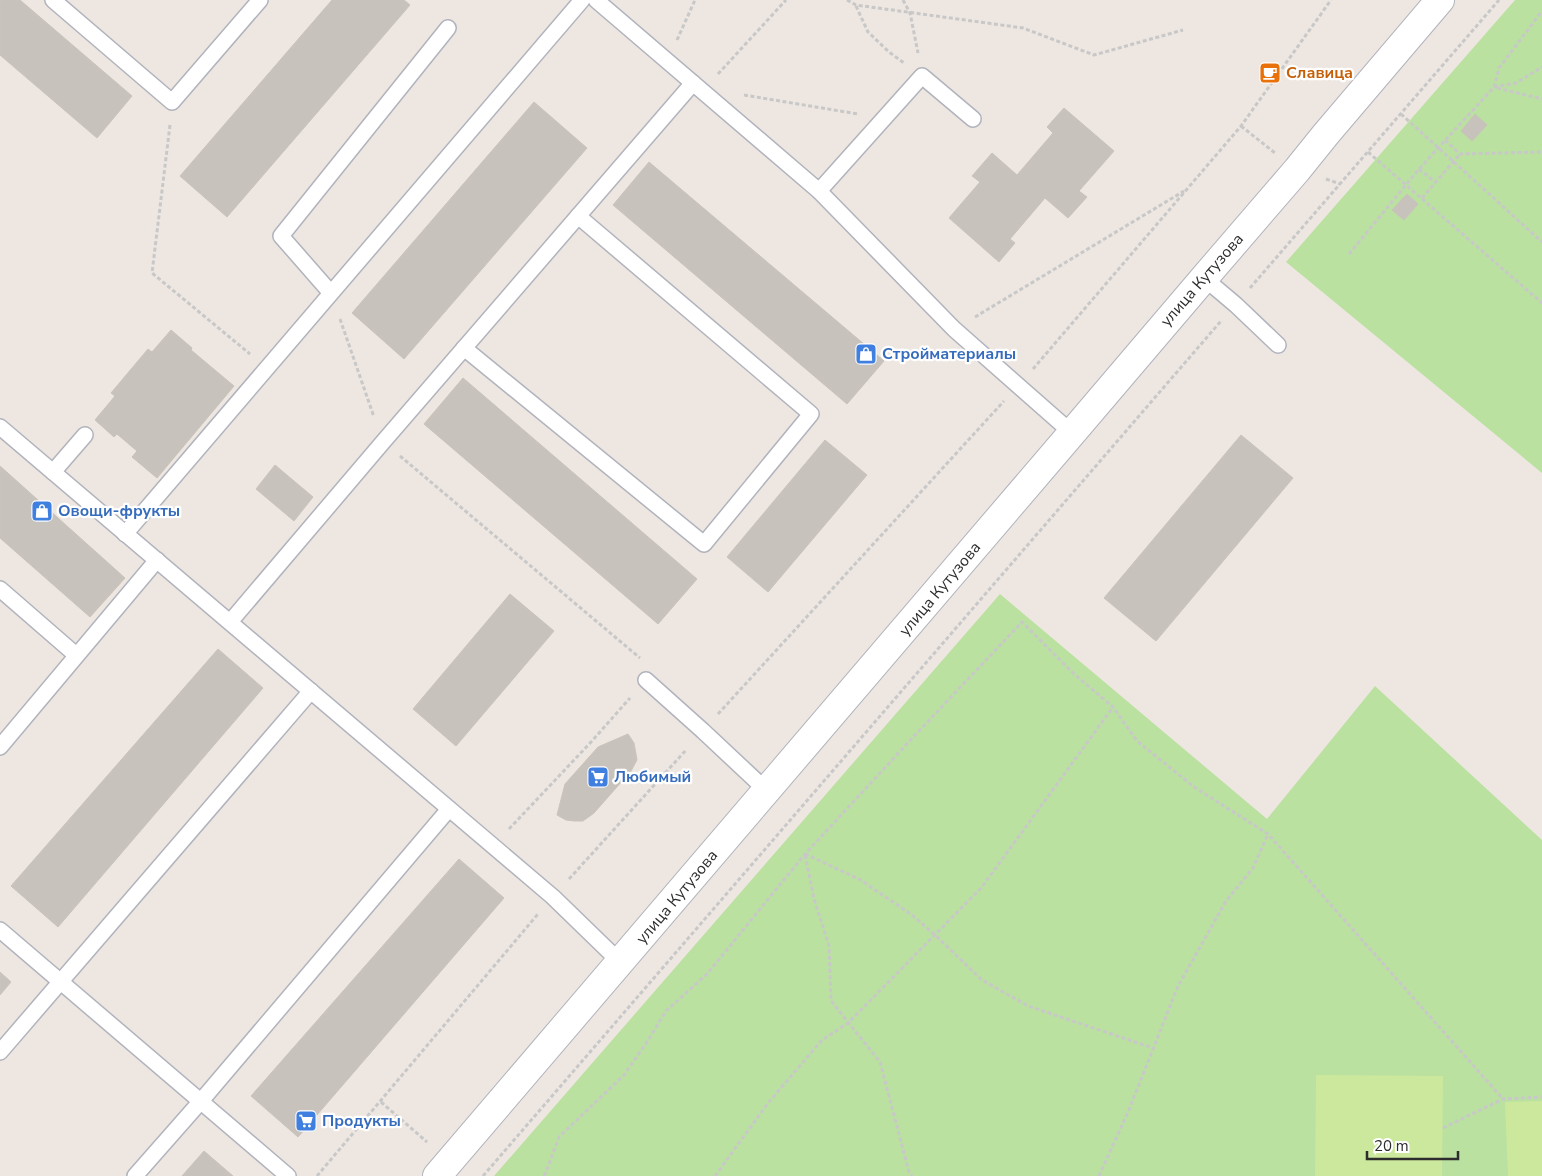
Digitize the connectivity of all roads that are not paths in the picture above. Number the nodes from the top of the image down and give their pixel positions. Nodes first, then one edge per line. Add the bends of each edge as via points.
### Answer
1 (53, 0) edge
2 (260, 0) edge
3 (582, 0) edge
4 (596, 0) edge
5 (1440, 0) edge
6 (448, 28) dead end
7 (698, 87) junction
8 (973, 119) dead end
9 (819, 191) junction
10 (578, 216) junction
11 (1204, 278) junction
12 (330, 292) junction
13 (1278, 345) dead end
14 (464, 348) junction
15 (0, 427) edge
16 (1072, 433) junction
17 (85, 435) dead end
18 (53, 472) junction
19 (125, 534) junction
20 (157, 560) junction
21 (0, 589) edge
22 (230, 622) junction
23 (76, 655) junction
24 (646, 680) road end
25 (311, 691) junction
26 (0, 747) edge
27 (767, 791) junction
28 (449, 810) junction
29 (0, 930) edge
30 (620, 962) junction
31 (60, 982) junction
32 (0, 1052) edge
33 (201, 1101) junction
34 (444, 1169) edge
35 (135, 1176) edge
36 (288, 1176) edge

1 - 2 lane via 172,102
3 - 12 lane
4 - 7 lane
5 - 11 main road, улица Кутузова
6 - 12 lane via 281,236
7 - 9 lane
7 - 10 lane
8 - 9 lane via 922,76
9 - 16 lane via 954,329
10 - 14 lane
10 - 14 lane via 811,414 704,544
11 - 13 lane
11 - 16 main road, улица Кутузова
12 - 19 lane
14 - 22 lane
15 - 18 lane
16 - 27 main road, улица Кутузова
17 - 18 lane
18 - 19 lane
19 - 20 lane
20 - 22 lane
20 - 23 lane
21 - 23 lane
22 - 25 lane
23 - 26 lane
24 - 27 lane
25 - 28 lane
25 - 31 lane
27 - 30 main road, улица Кутузова
28 - 30 lane via 552,897
28 - 33 lane
29 - 31 lane
30 - 34 main road, улица Кутузова
31 - 32 lane
31 - 33 lane
33 - 35 lane
33 - 36 lane

